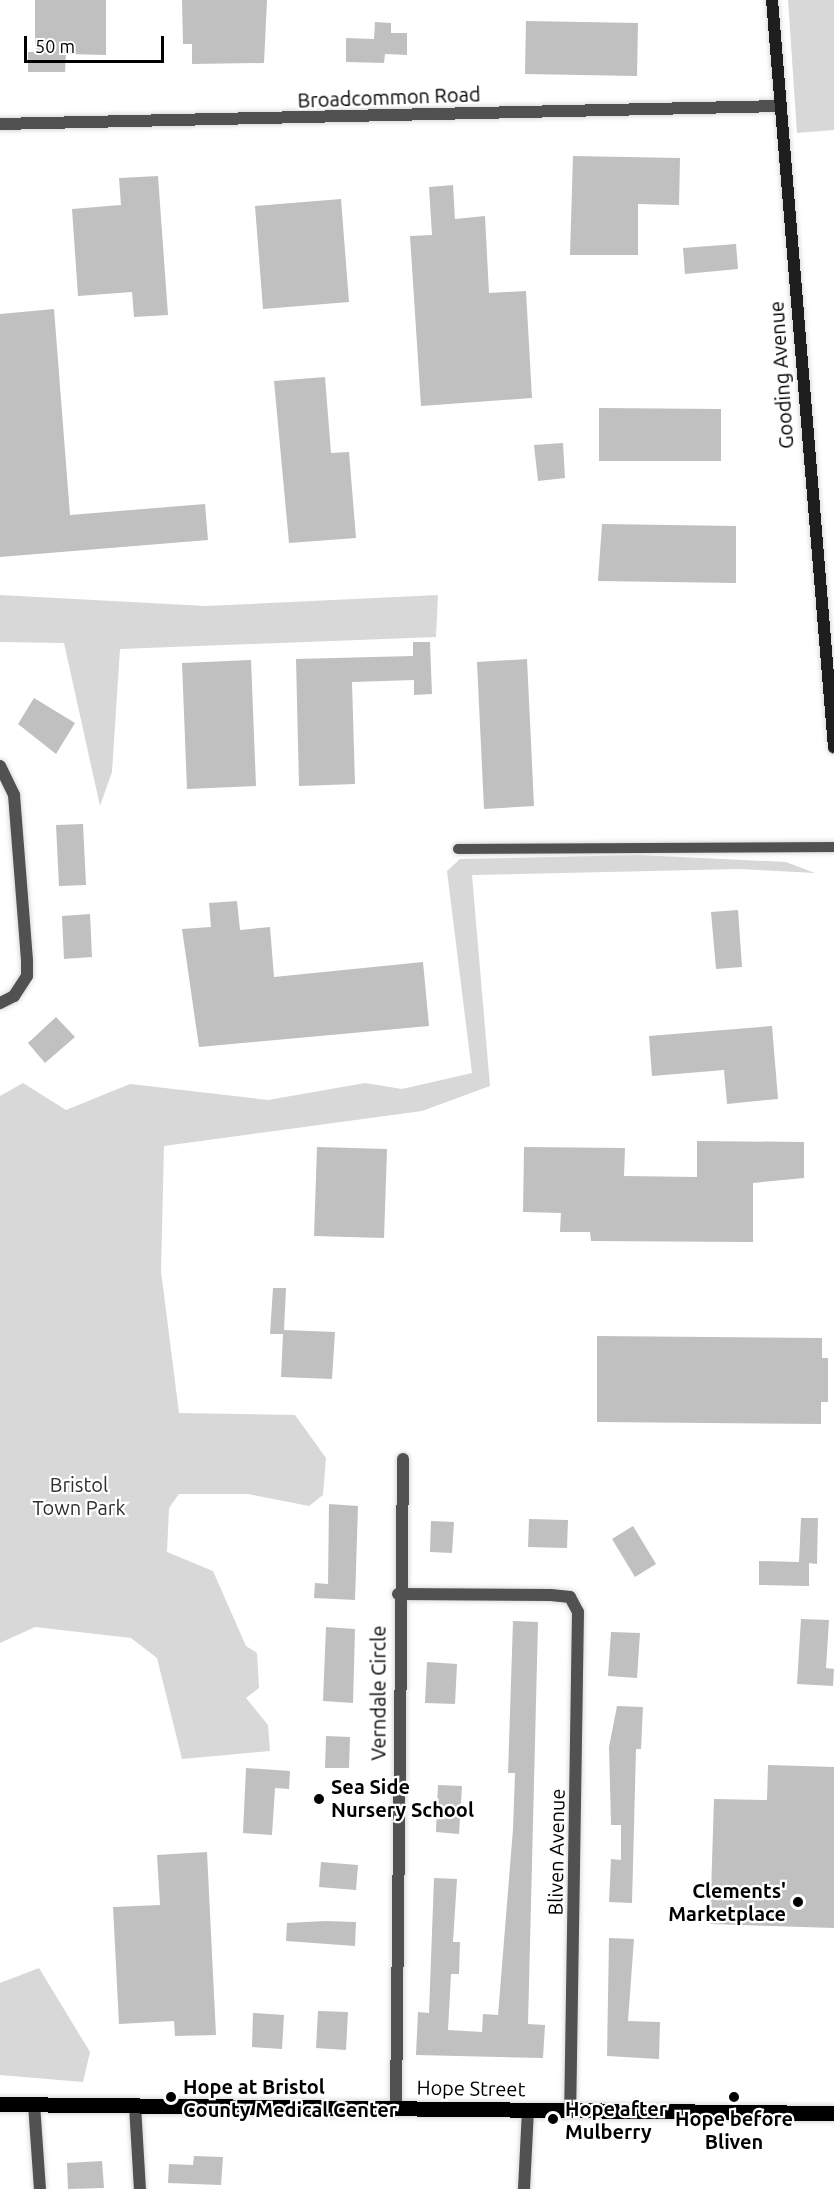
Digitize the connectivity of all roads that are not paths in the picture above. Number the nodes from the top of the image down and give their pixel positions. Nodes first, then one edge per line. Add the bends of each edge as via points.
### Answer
1 (772, 0) edge
2 (780, 106) junction
3 (0, 124) edge
4 (834, 747) edge
5 (0, 766) edge
6 (834, 847) edge
7 (458, 849) dead end
8 (0, 1003) edge
9 (403, 1459) dead end
10 (398, 1594) junction
11 (0, 2104) edge
12 (34, 2104) junction
13 (135, 2106) junction
14 (396, 2108) junction
15 (528, 2110) junction
16 (570, 2110) junction
17 (834, 2113) edge
18 (40, 2189) edge
19 (140, 2189) edge
20 (524, 2189) edge

1 - 2 main road, Gooding Avenue
2 - 3 street, Broadcommon Road
2 - 4 main road, Gooding Avenue
5 - 8 street via 14,795 27,961 27,976 14,996
6 - 7 lane
9 - 10 street, Verndale Circle
10 - 14 street, Verndale Circle
10 - 16 street, Bliven Avenue via 570,1598 579,1619
11 - 12 main road, Hope Street
12 - 13 main road, Hope Street
12 - 18 street
13 - 14 main road, Hope Street
13 - 19 street
14 - 15 main road, Hope Street
15 - 16 main road, Hope Street
15 - 20 street
16 - 17 main road, Hope Street

